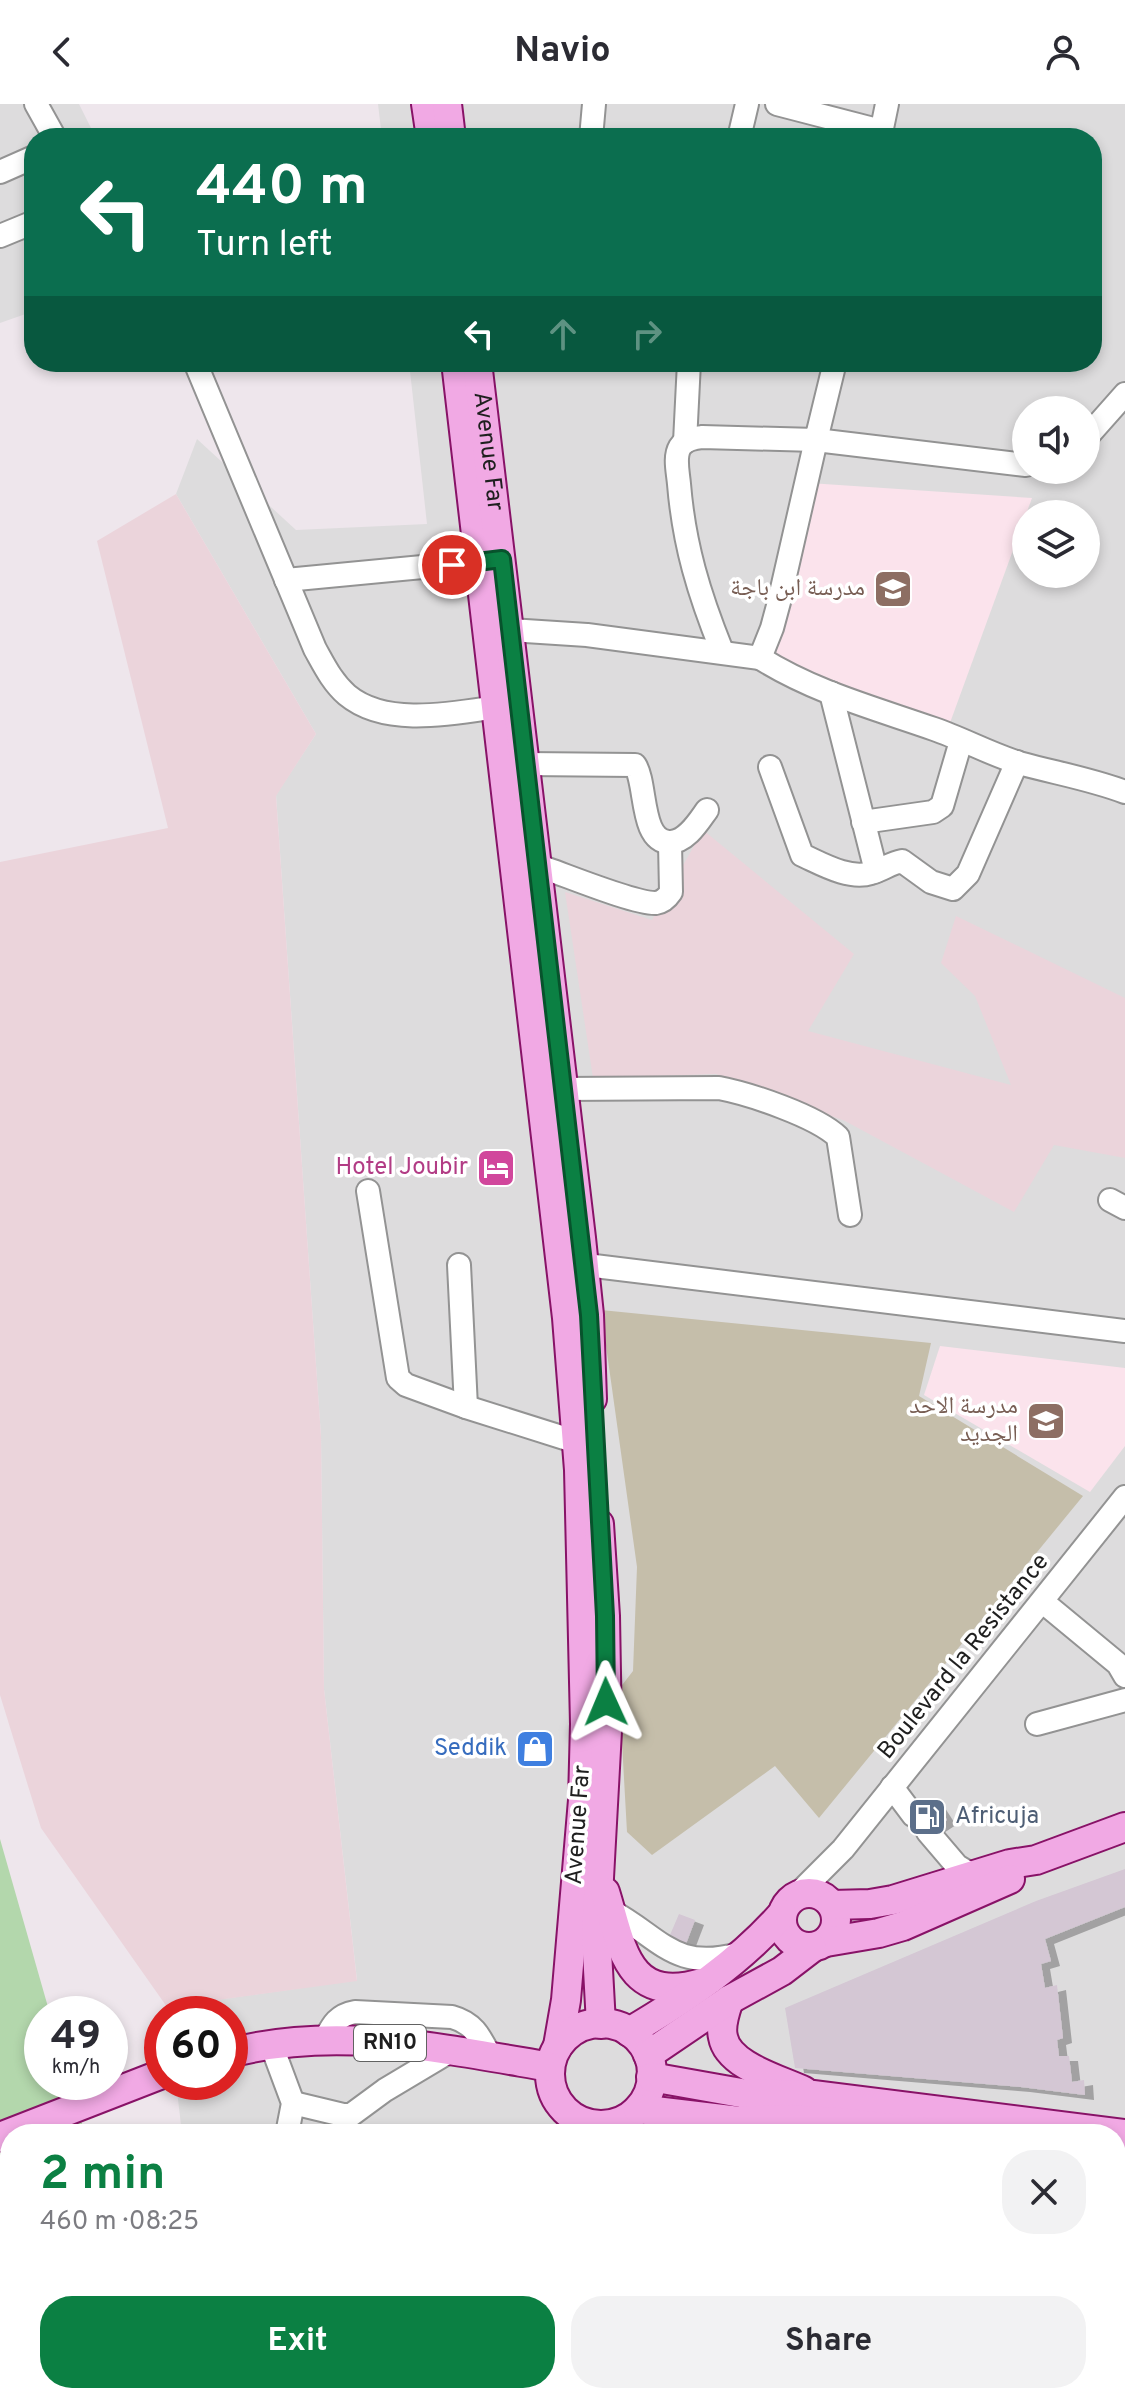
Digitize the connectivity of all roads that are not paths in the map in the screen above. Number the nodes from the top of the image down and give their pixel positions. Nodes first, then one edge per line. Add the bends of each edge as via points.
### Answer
1 (36, 104) edge
2 (426, 104) edge
3 (447, 104) edge
4 (594, 104) edge
5 (747, 104) edge
6 (777, 104) edge
7 (887, 104) edge
8 (49, 128) edge
9 (430, 128) edge
10 (450, 128) edge
11 (592, 128) edge
12 (741, 128) edge
13 (860, 128) edge
14 (882, 128) edge
15 (24, 161) edge
16 (0, 172) edge
17 (24, 226) edge
18 (0, 236) edge
19 (199, 372) edge
20 (458, 372) edge
21 (478, 372) edge
22 (688, 372) edge
23 (833, 372) edge
24 (1125, 394) edge
25 (1100, 422) edge
26 (816, 440) junction
27 (685, 442) junction
28 (1012, 463) edge
29 (490, 561) junction
30 (286, 580) junction
31 (510, 630) junction
32 (722, 651) junction
33 (760, 658) junction
34 (831, 693) junction
35 (506, 706) junction
36 (961, 741) junction
37 (1017, 762) junction
38 (525, 764) junction
39 (770, 767) dead end
40 (1125, 792) edge
41 (707, 810) dead end
42 (863, 822) junction
43 (670, 843) junction
44 (536, 865) junction
45 (876, 871) junction
46 (562, 1089) junction
47 (368, 1191) dead end
48 (850, 1215) dead end
49 (572, 1263) junction
50 (459, 1265) dead end
51 (1125, 1331) edge
52 (466, 1407) junction
53 (577, 1442) junction
54 (1125, 1497) edge
55 (1043, 1602) junction
56 (1123, 1664) edge
57 (1125, 1700) edge
58 (1101, 1705) junction
59 (1037, 1724) dead end
60 (892, 1787) junction
61 (913, 1815) dead end
62 (1125, 1827) edge
63 (928, 1832) dead end
64 (843, 1849) junction
65 (1036, 1860) junction
66 (972, 1875) junction
67 (600, 1876) junction
68 (830, 1902) junction
69 (789, 1905) junction
70 (611, 1911) junction
71 (819, 1945) junction
72 (743, 1953) junction
73 (719, 1990) junction
74 (601, 2024) junction
75 (629, 2032) junction
76 (325, 2039) junction
77 (271, 2044) junction
78 (248, 2049) edge
79 (452, 2050) junction
80 (490, 2056) junction
81 (554, 2056) junction
82 (649, 2066) junction
83 (144, 2081) edge
84 (813, 2095) junction
85 (293, 2103) junction
86 (638, 2109) junction
87 (739, 2121) junction
88 (33, 2124) edge
89 (289, 2124) edge
90 (348, 2124) edge
91 (579, 2124) edge
92 (610, 2124) edge
93 (731, 2124) edge
94 (854, 2124) edge
95 (1045, 2124) edge

1 - 8 street
2 - 9 main road
3 - 10 main road
4 - 11 street
5 - 12 street
6 - 13 street
7 - 14 street
15 - 16 street
17 - 18 street
19 - 30 street
20 - 29 main road, Avenue Far
21 - 29 main road, Avenue Far
22 - 27 street
23 - 26 street
24 - 25 street
26 - 27 street via 702,437
26 - 28 street
26 - 33 street via 779,602
27 - 32 street via 677,462 682,523
29 - 30 street
29 - 31 main road, Avenue Far
29 - 35 main road, Avenue Far
30 - 35 street via 329,675 350,697 404,715
31 - 32 street
31 - 35 main road, Avenue Far
32 - 33 street
33 - 34 street
34 - 36 street
34 - 42 street
35 - 38 main road, Avenue Far
35 - 49 main road, Avenue Far via 521,906
36 - 37 street
36 - 42 street via 942,806 933,812
37 - 40 street
37 - 45 street via 961,883 943,888 902,861
38 - 43 street via 635,765 651,830
38 - 44 main road, Avenue Far
39 - 45 street via 802,855 843,872
41 - 43 street via 695,827
42 - 45 street
43 - 44 street via 671,892 656,903
44 - 46 main road, Avenue Far
46 - 48 street via 719,1088 806,1118 838,1137
46 - 49 main road, Avenue Far
47 - 52 street via 398,1378
49 - 51 street
49 - 53 main road, Avenue Far
49 - 67 main road, Avenue Far via 589,1315 605,1616 607,1731
50 - 52 street
52 - 53 street
53 - 81 main road, Avenue Far via 585,1659 583,1800 566,2000
54 - 55 street, Boulevard la Resistance
55 - 56 street
55 - 60 street, Boulevard la Resistance
56 - 58 street
57 - 58 street
58 - 59 street
60 - 61 street
60 - 64 street, Boulevard la Resistance
62 - 65 main road
63 - 66 street via 957,1866
64 - 68 street, Boulevard la Resistance
64 - 69 street, Boulevard la Resistance
65 - 66 main road
65 - 71 main road via 1013,1877 903,1926
66 - 68 main road via 893,1900
67 - 70 main road
67 - 74 main road, Avenue Far via 596,1933
68 - 69 main road via 814,1893
68 - 71 main road via 836,1927
69 - 71 main road via 784,1931 788,1939
69 - 72 main road
70 - 72 street via 669,1950 699,1960
70 - 73 main road via 629,1965 647,1981
71 - 73 main road via 782,1971
72 - 73 main road
73 - 75 main road
73 - 82 main road
73 - 84 main road via 723,2040 730,2053
74 - 75 main road
74 - 81 main road via 577,2029
75 - 82 main road
76 - 77 main road, RN10
76 - 79 main road, RN10
76 - 80 street via 336,2021 355,2012 452,2017 475,2029
77 - 78 main road, RN10
77 - 85 street
79 - 80 main road, RN10
79 - 90 street via 385,2090
80 - 81 main road, RN10
81 - 91 main road via 550,2083
82 - 84 main road via 741,2093
82 - 86 main road via 649,2091
83 - 88 main road
84 - 95 main road
85 - 89 street
85 - 90 street via 343,2115
86 - 87 main road
86 - 92 main road
87 - 93 main road
87 - 94 main road

